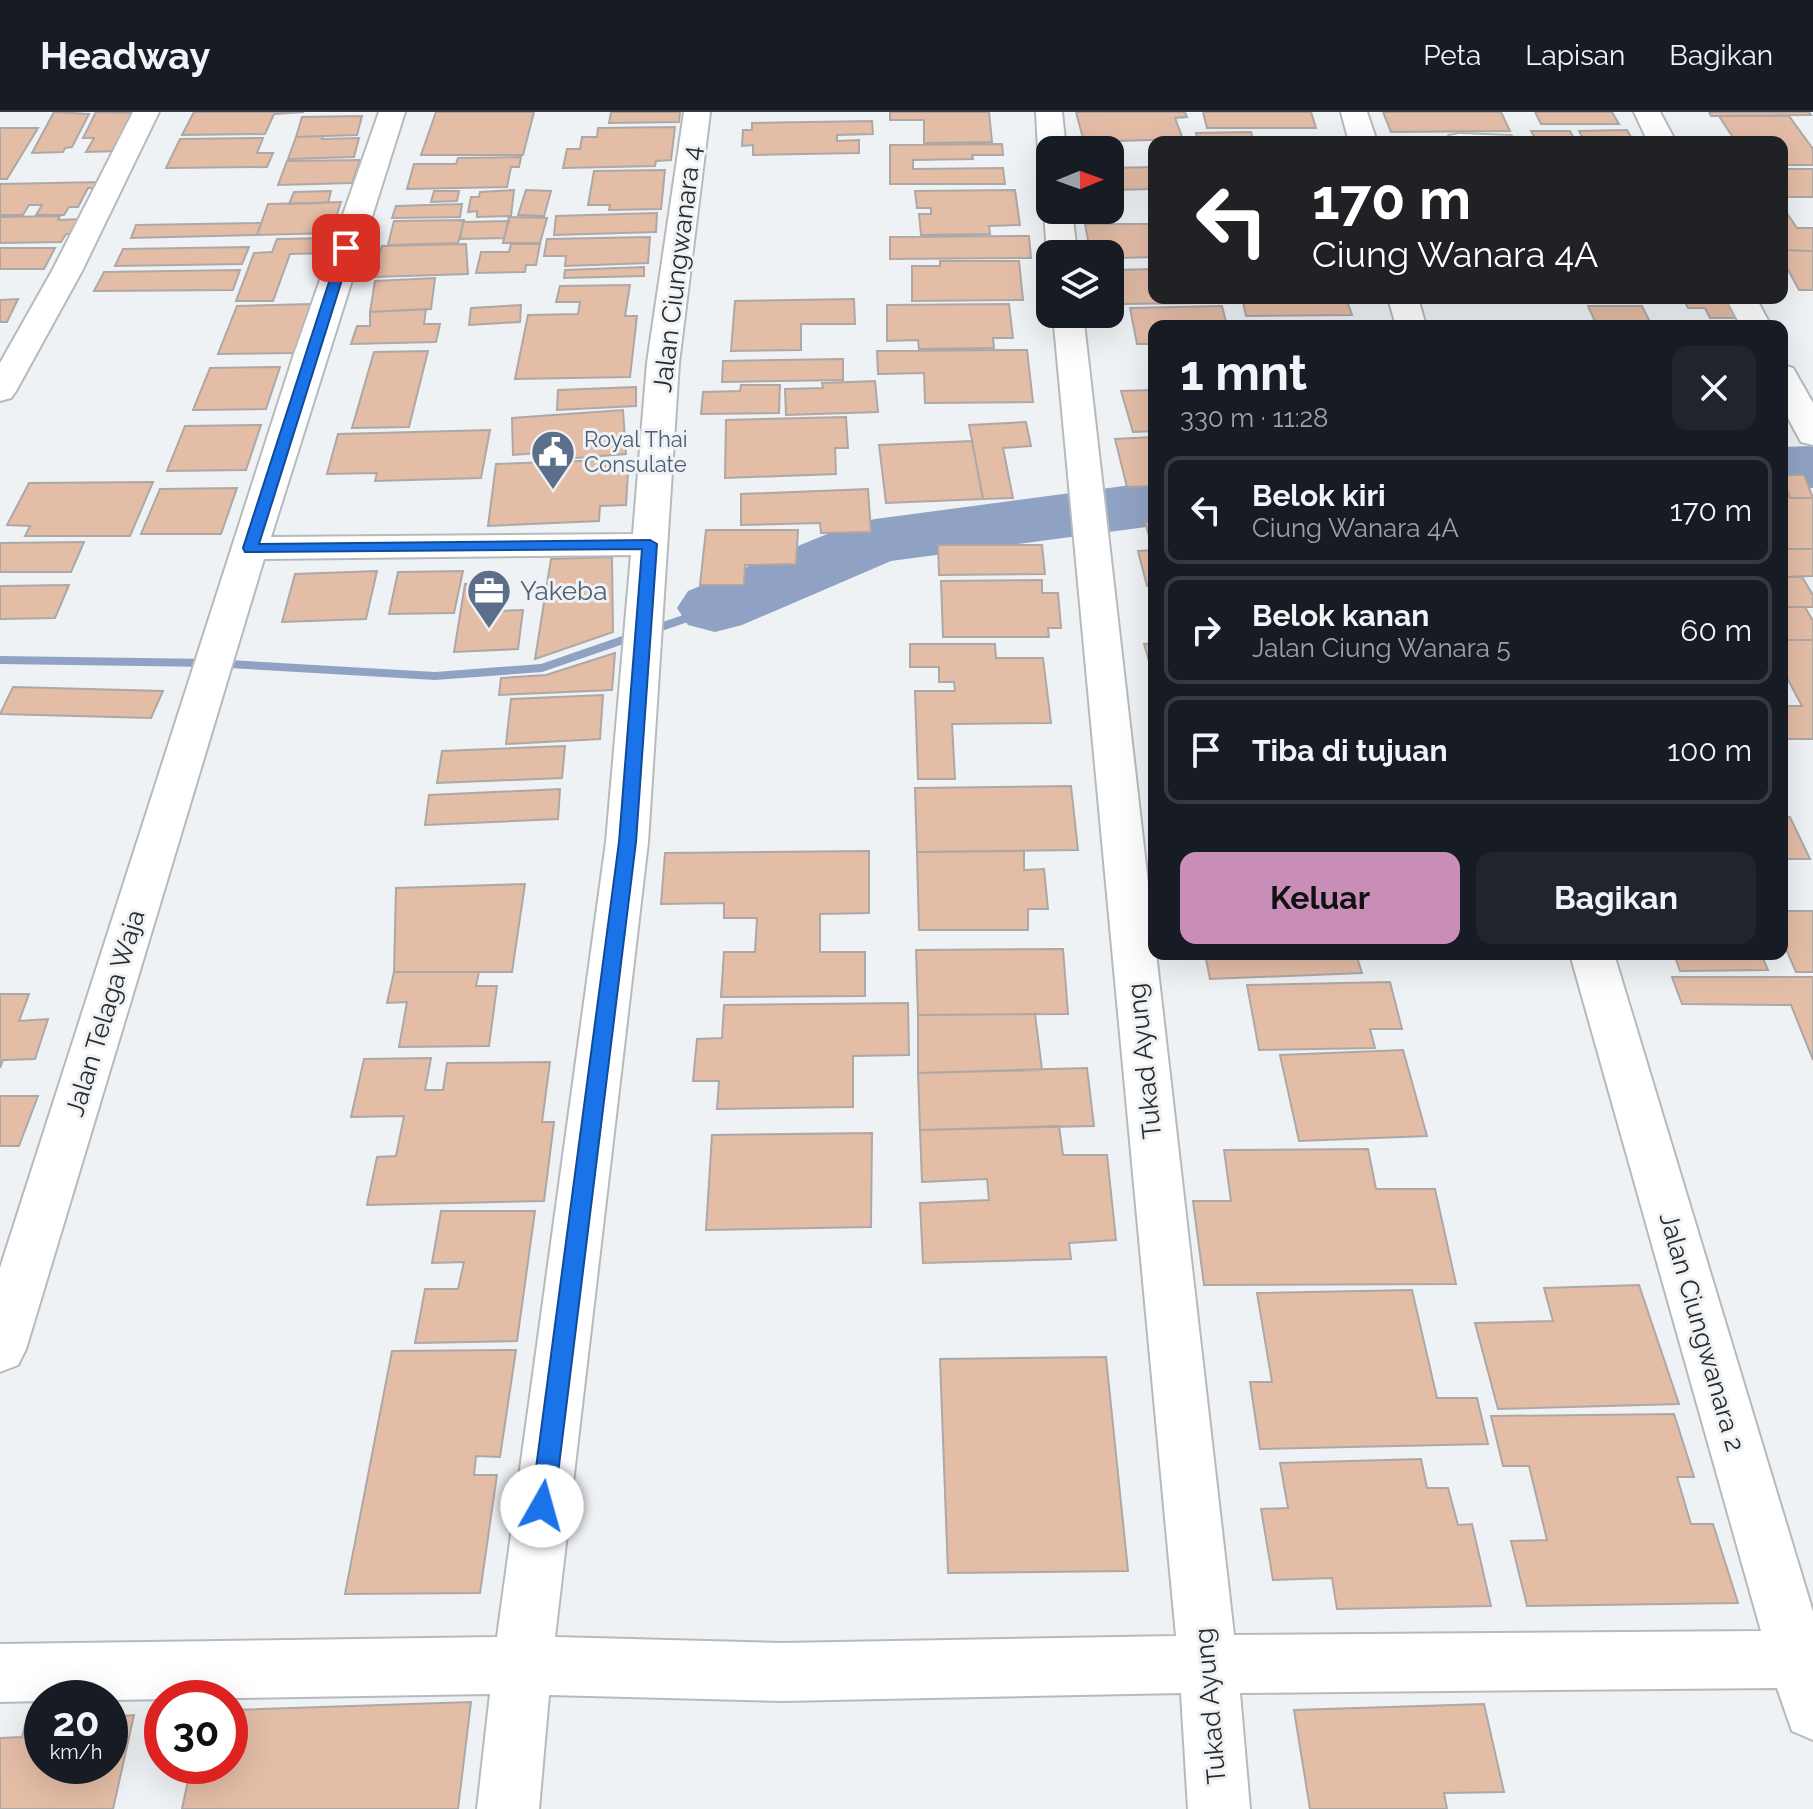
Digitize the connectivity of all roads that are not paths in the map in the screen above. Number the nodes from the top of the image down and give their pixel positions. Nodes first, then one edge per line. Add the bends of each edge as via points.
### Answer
1 (146, 112) edge
2 (392, 112) edge
3 (697, 112) edge
4 (1049, 112) edge
5 (1354, 112) edge
6 (1647, 112) edge
7 (1051, 136) edge
8 (1361, 136) edge
9 (1659, 136) edge
10 (1069, 328) edge
11 (1788, 387) edge
12 (0, 391) edge
13 (1813, 435) edge
14 (650, 544) junction
15 (250, 548) junction
16 (1594, 960) edge
17 (0, 1349) edge
18 (1208, 1664) junction
19 (522, 1665) junction
20 (0, 1673) edge
21 (1805, 1685) edge
22 (508, 1809) edge
23 (1219, 1809) edge

1 - 12 street
2 - 15 street, Jalan Telaga Waja
3 - 14 street, Jalan Ciungwanara 4 via 663,363
4 - 7 street
5 - 8 street
6 - 9 street
10 - 18 street, Tukad Ayung
11 - 13 street
14 - 15 street
14 - 19 street, Jalan Ciungwanara 4 via 627,842
15 - 17 street, Jalan Telaga Waja
16 - 21 street, Jalan Ciungwanara 2
18 - 19 street via 782,1672
18 - 21 street
18 - 23 street, Tukad Ayung
19 - 20 street
19 - 22 street, Jalan Ciungwanara 4

